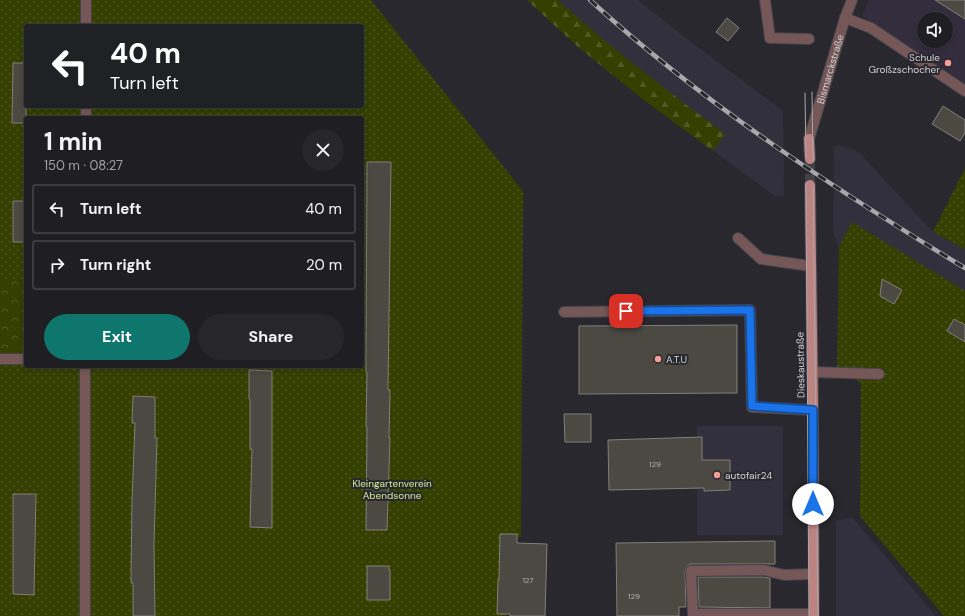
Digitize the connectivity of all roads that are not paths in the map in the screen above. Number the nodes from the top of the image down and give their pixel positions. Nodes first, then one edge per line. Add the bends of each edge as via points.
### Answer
1 (86, 0) edge
2 (765, 0) edge
3 (852, 0) edge
4 (845, 18) junction
5 (86, 24) edge
6 (809, 39) dead end
7 (965, 91) edge
8 (809, 139) joint
9 (810, 159) tunnel mouth
10 (810, 185) tunnel mouth
11 (738, 238) dead end
12 (810, 266) junction
13 (564, 312) dead end
14 (0, 359) edge
15 (24, 359) edge
16 (85, 368) edge
17 (812, 372) junction
18 (879, 374) dead end
19 (813, 410) junction
20 (813, 574) junction
21 (814, 615) edge
22 (85, 616) edge

1 - 5 street
2 - 6 street via 770,38
3 - 4 street, Bismarckstraße
4 - 7 street via 872,28
4 - 8 street, Bismarckstraße
8 - 9 main road
10 - 12 main road, Dieskaustraße
11 - 12 street via 760,258
12 - 17 main road, Dieskaustraße
13 - 19 street via 750,310 752,406
14 - 15 street
16 - 22 street
17 - 18 street
17 - 19 main road, Dieskaustraße
19 - 20 main road, Dieskaustraße
20 - 21 main road, Dieskaustraße
20 - 21 street via 784,574 764,570 691,571 693,614

